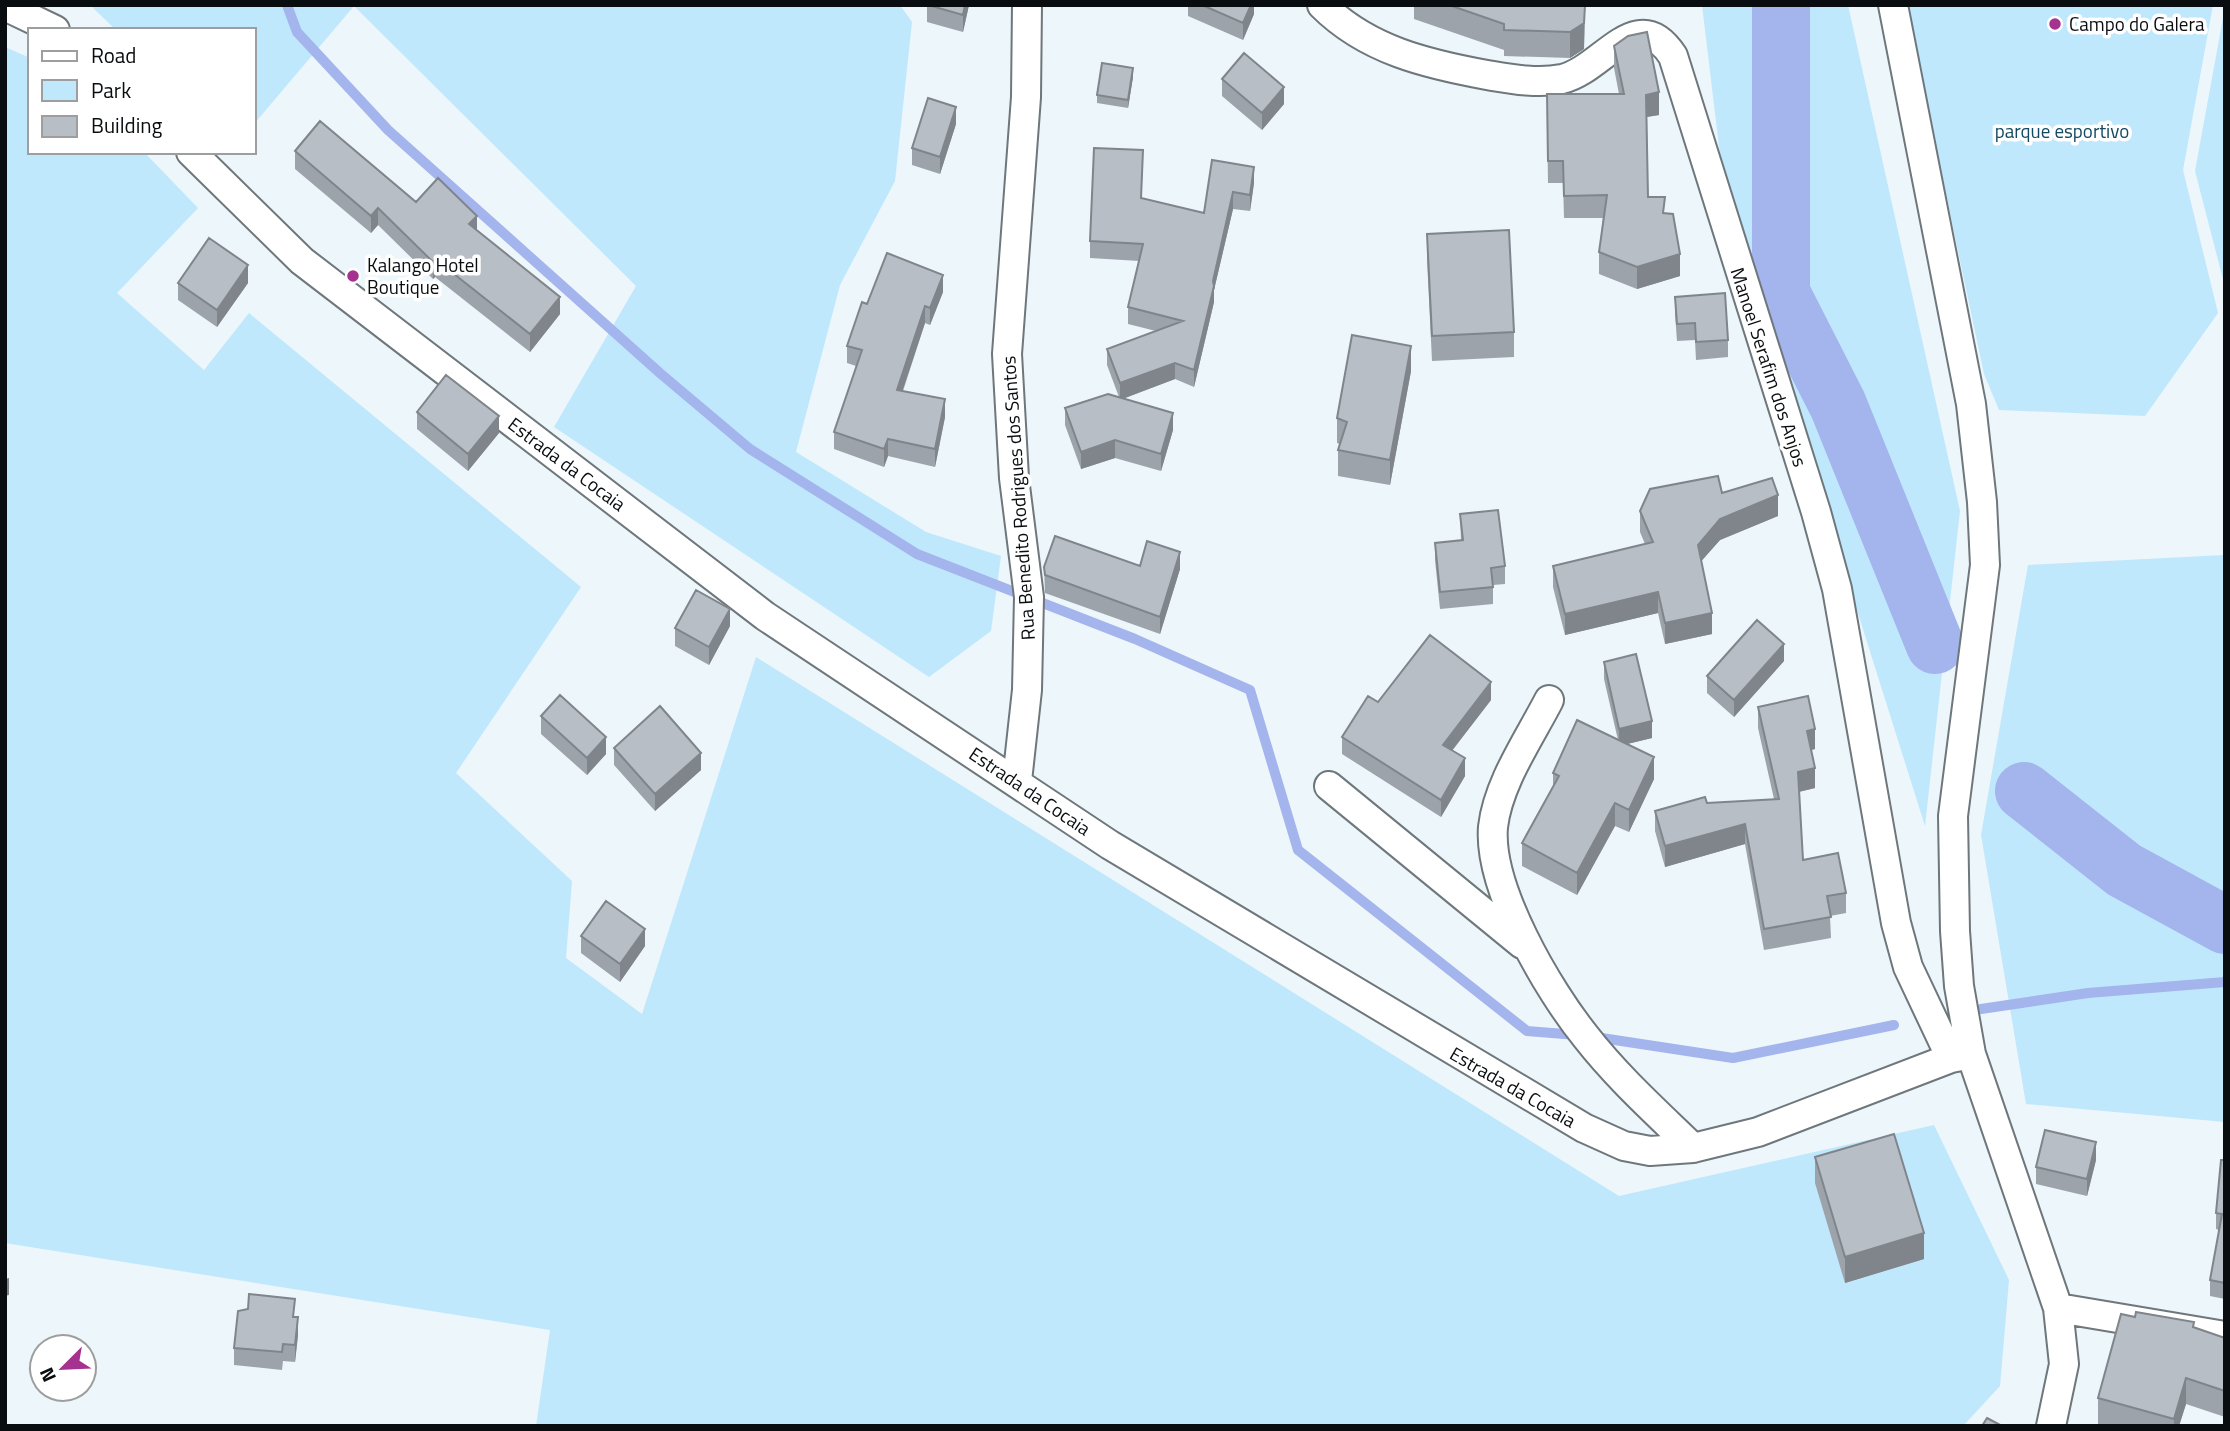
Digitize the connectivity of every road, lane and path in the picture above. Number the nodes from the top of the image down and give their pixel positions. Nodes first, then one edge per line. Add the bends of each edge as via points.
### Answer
1 (1027, 5) edge
2 (1322, 5) edge
3 (1893, 5) edge
4 (5, 6) edge
5 (51, 28) edge
6 (193, 154) edge
7 (1549, 700) dead end
8 (1017, 781) junction
9 (1329, 786) dead end
10 (1529, 950) junction
11 (1961, 1056) junction
12 (1693, 1148) junction
13 (2059, 1308) junction
14 (2225, 1336) edge
15 (2050, 1426) edge

1 - 8 street, Rua Benedito Rodrigues dos Santos via 1026,97 1007,354 1014,478 1029,597 1027,690
2 - 11 street, Manoel Serafim dos Anjos via 1342,25 1382,47 1431,64 1518,80 1574,76 1642,32 1654,36 1673,56 1837,589 1896,923 1908,967
3 - 11 street via 1971,404 1982,502 1985,565 1953,816
4 - 5 street
6 - 8 street, Estrada da Cocaia via 302,261 765,617
7 - 10 street via 1503,791 1493,826 1495,861 1508,906
8 - 12 street, Estrada da Cocaia via 1110,845 1584,1128 1624,1146 1650,1151
9 - 10 street
10 - 12 street via 1584,1035 1624,1082
11 - 12 street, Estrada da Cocaia via 1758,1132
11 - 13 street
13 - 14 street
13 - 15 street via 2064,1364

